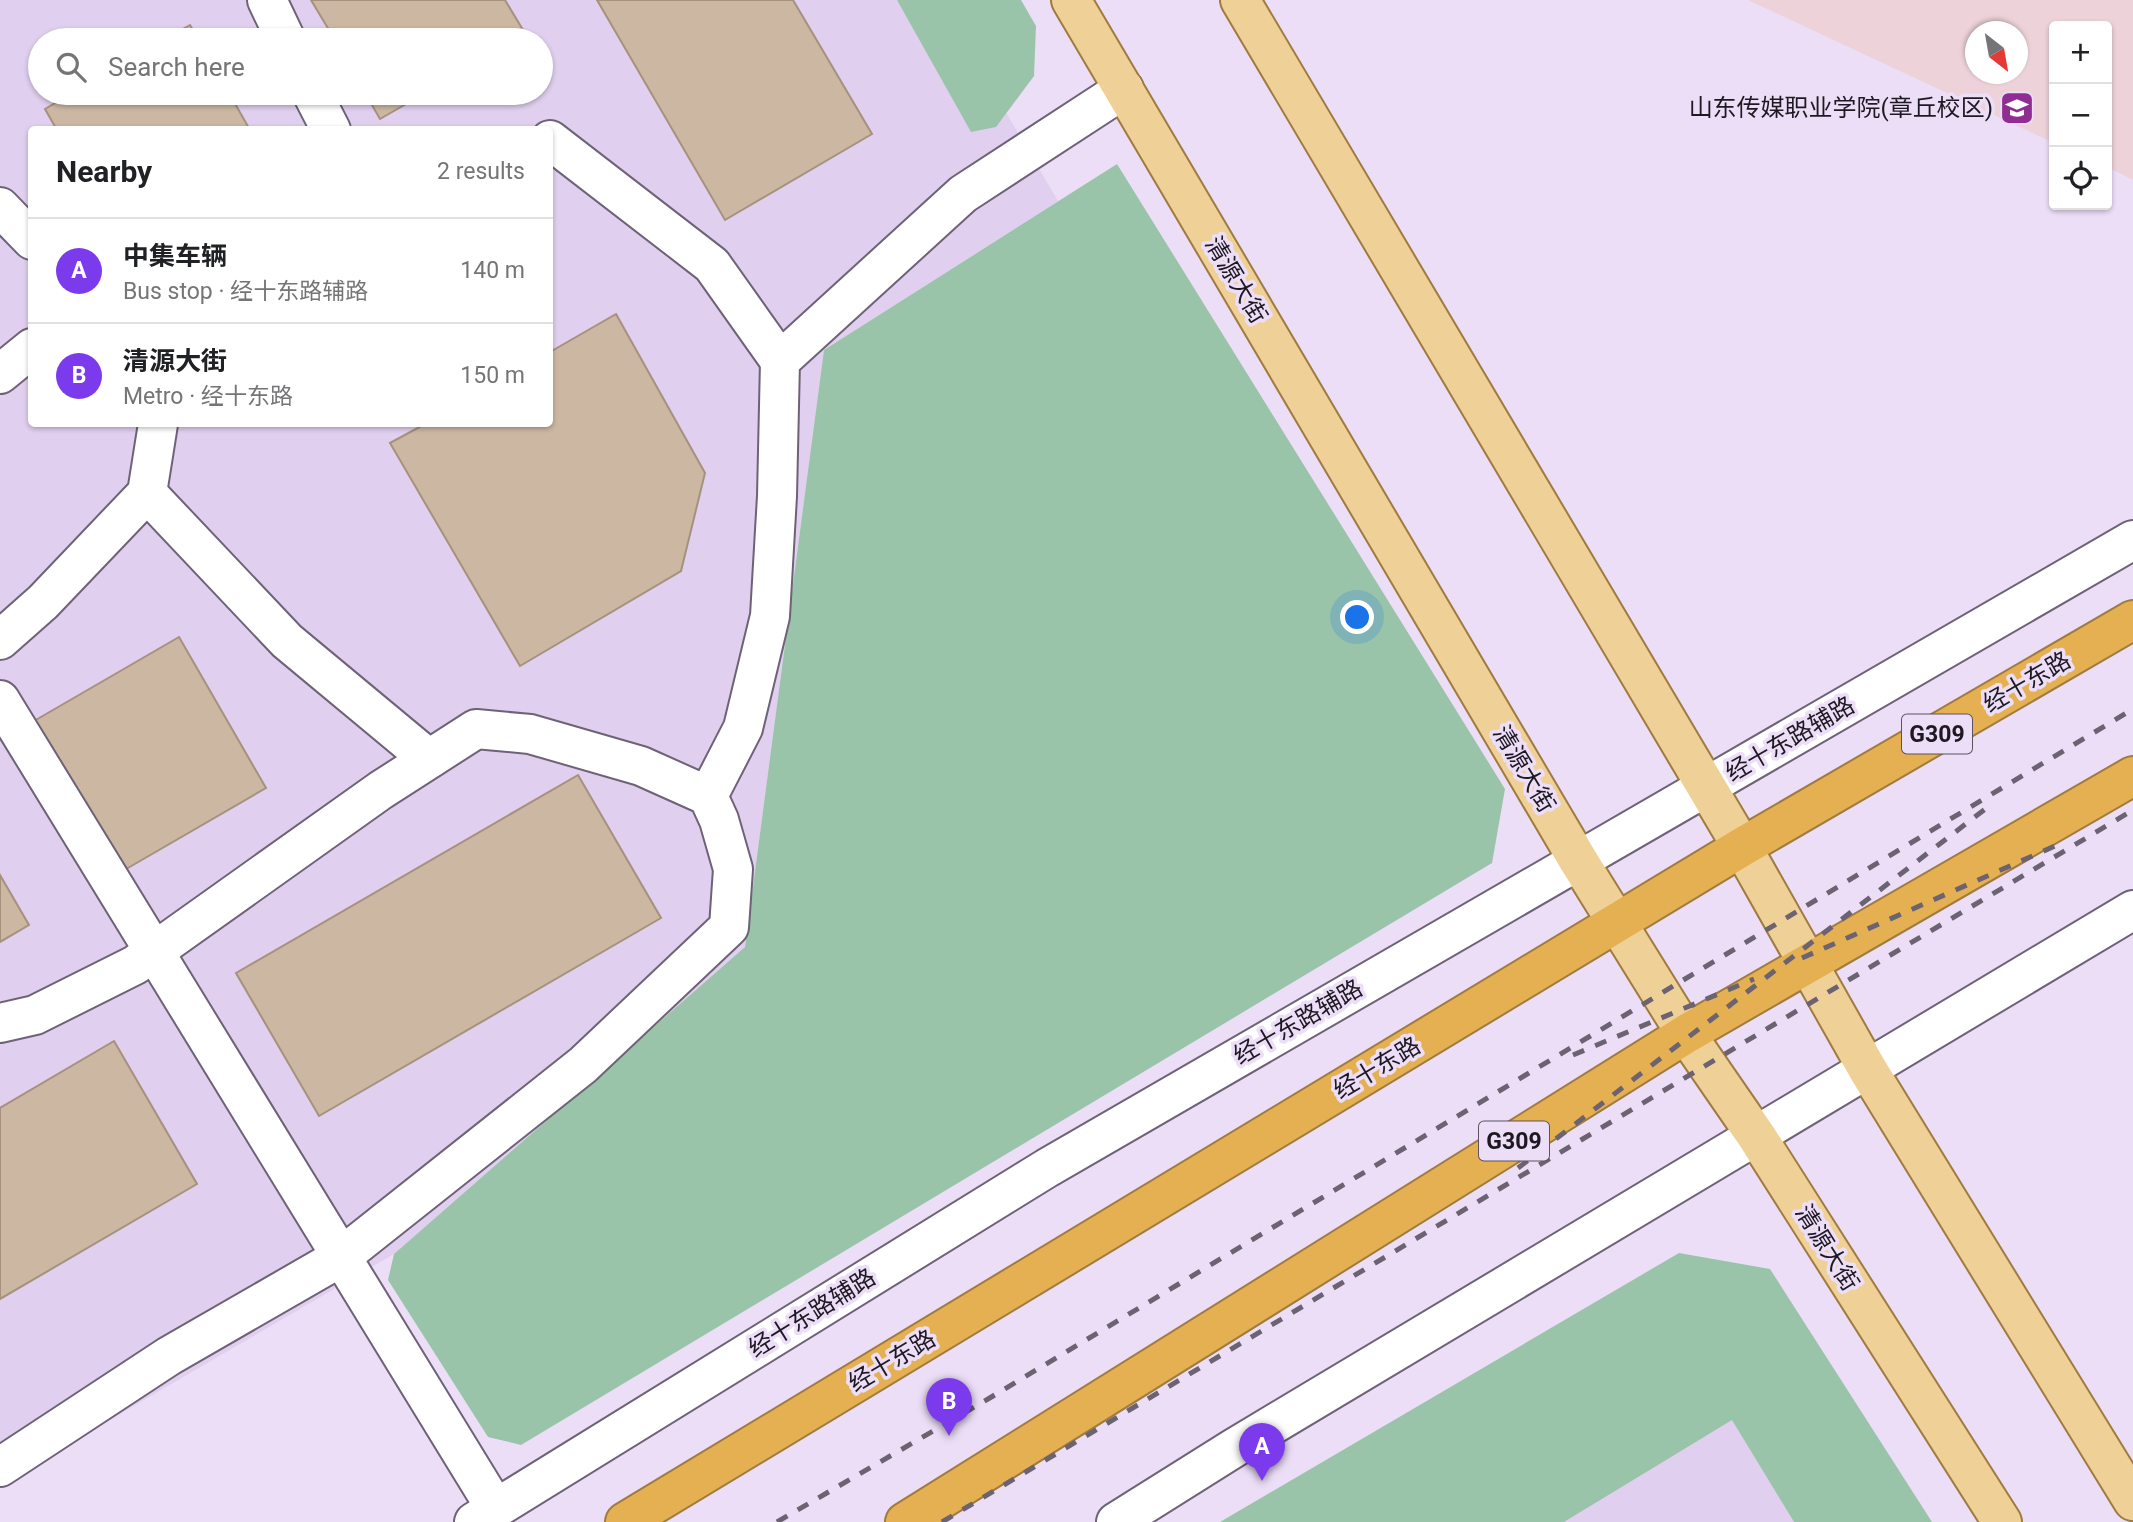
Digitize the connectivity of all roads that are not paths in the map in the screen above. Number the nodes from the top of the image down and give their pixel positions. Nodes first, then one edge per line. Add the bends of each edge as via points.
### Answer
1 (267, 0) edge
2 (1071, 0) edge
3 (1240, 0) edge
4 (280, 28) edge
5 (1124, 89) junction
6 (318, 105) edge
7 (329, 126) edge
8 (553, 142) edge
9 (0, 206) edge
10 (28, 236) edge
11 (28, 351) edge
12 (780, 361) junction
13 (0, 374) edge
14 (158, 427) edge
15 (147, 492) junction
16 (2133, 540) edge
17 (2133, 620) edge
18 (0, 640) edge
19 (0, 700) edge
20 (429, 759) junction
21 (2133, 776) edge
22 (1704, 789) junction
23 (708, 796) junction
24 (1742, 848) junction
25 (1578, 860) junction
26 (2133, 910) edge
27 (1618, 922) junction
28 (153, 952) junction
29 (1806, 965) junction
30 (0, 1023) edge
31 (1686, 1034) junction
32 (1868, 1070) junction
33 (1757, 1137) junction
34 (341, 1257) junction
35 (0, 1467) edge
36 (2133, 1501) edge
37 (485, 1515) edge
38 (625, 1522) edge
39 (905, 1522) edge
40 (1116, 1522) edge
41 (2002, 1522) edge

1 - 4 street
2 - 5 main road, 清源大街
3 - 22 main road
5 - 12 street via 963,194
5 - 25 main road, 清源大街
6 - 7 street
8 - 12 street via 712,265
9 - 10 street
11 - 13 street
12 - 23 street via 770,616 743,728
14 - 15 street
15 - 18 street via 43,602
15 - 20 street via 287,641
16 - 22 street, 经十东路辅路
17 - 24 highway, 经十东路 / G309
19 - 28 street
20 - 23 street via 477,729 530,734 641,766
20 - 28 street
21 - 29 highway, G309
22 - 24 main road
22 - 25 street, 经十东路辅路
23 - 34 street via 733,869 729,926 583,1065
24 - 27 highway, 经十东路 / G309
24 - 29 main road
25 - 27 main road, 清源大街
25 - 37 street, 经十东路辅路 via 1047,1168
26 - 32 street
27 - 31 main road, 清源大街
27 - 38 highway, 经十东路 / G309
28 - 30 street via 35,1015
28 - 34 street
29 - 31 highway, G309
29 - 32 main road
31 - 33 main road, 清源大街
31 - 39 highway, G309
32 - 33 street
32 - 36 main road
33 - 40 street
33 - 41 main road, 清源大街
34 - 35 street via 169,1356
34 - 37 street

